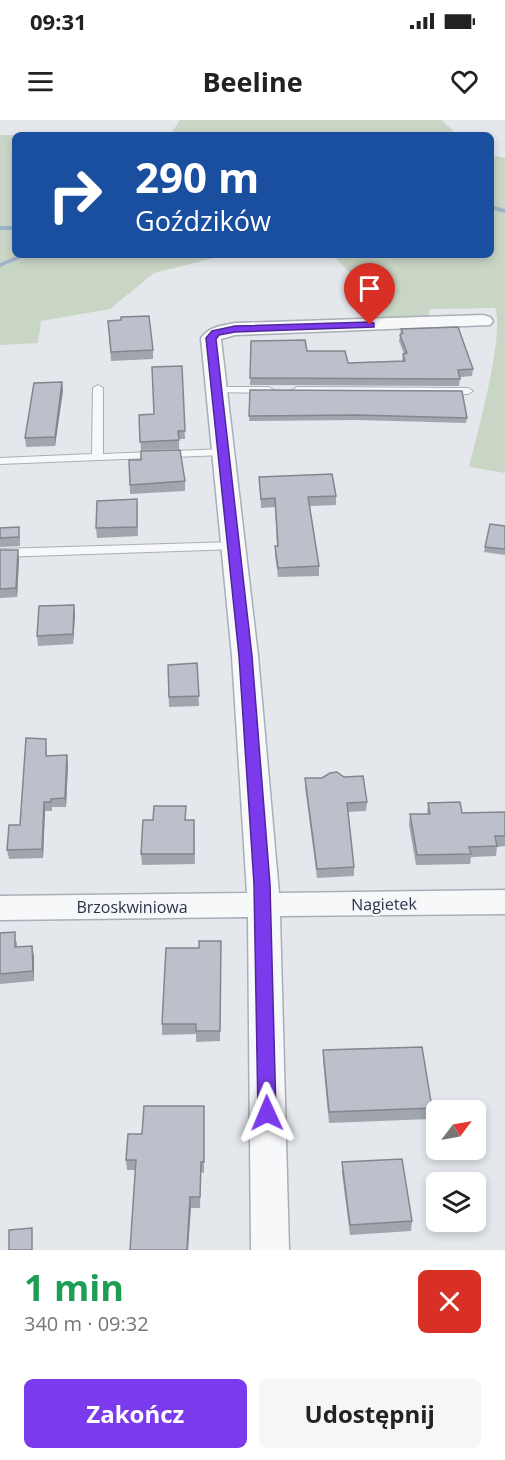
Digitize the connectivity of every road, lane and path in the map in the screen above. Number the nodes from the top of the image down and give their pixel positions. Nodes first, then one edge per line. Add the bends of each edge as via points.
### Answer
1 (483, 321) dead end
2 (98, 388) dead end
3 (217, 390) junction
4 (277, 390) edge
5 (289, 390) edge
6 (468, 391) dead end
7 (224, 452) junction
8 (97, 457) junction
9 (0, 461) edge
10 (234, 546) junction
11 (0, 553) edge
12 (505, 902) edge
13 (264, 906) junction
14 (0, 908) edge
15 (270, 1250) edge

1 - 3 street via 225,330 211,338
2 - 8 lane
3 - 4 lane
3 - 7 street
5 - 6 lane
7 - 8 lane
7 - 10 street
8 - 9 lane
10 - 11 lane
10 - 13 street
12 - 13 street, Nagietek
13 - 14 street, Brzoskwiniowa
13 - 15 street

